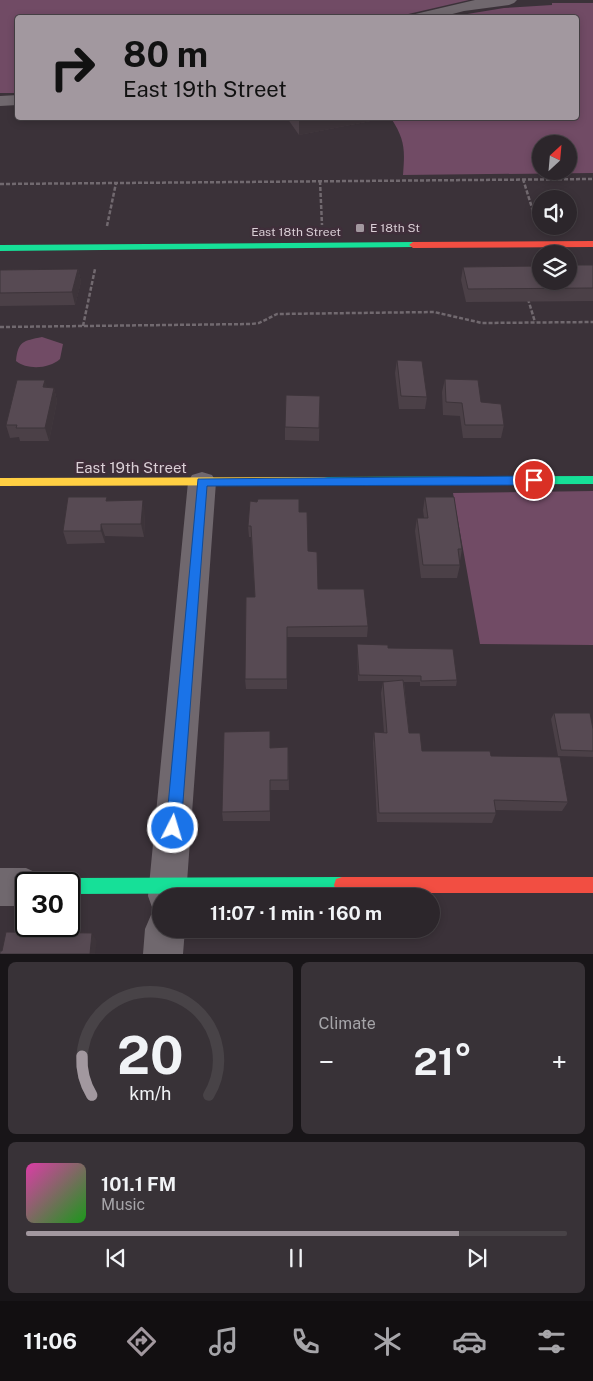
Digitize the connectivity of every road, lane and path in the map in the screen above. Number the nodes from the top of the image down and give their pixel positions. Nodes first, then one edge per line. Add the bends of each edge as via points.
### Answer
1 (510, 0) edge
2 (429, 15) edge
3 (15, 100) edge
4 (0, 101) edge
5 (593, 178) edge
6 (523, 179) junction
7 (320, 181) junction
8 (116, 183) junction
9 (0, 184) edge
10 (532, 208) edge
11 (322, 232) dead end
12 (106, 233) dead end
13 (593, 244) edge
14 (0, 248) edge
15 (96, 261) dead end
16 (527, 295) edge
17 (535, 322) junction
18 (593, 322) edge
19 (83, 326) junction
20 (0, 327) edge
21 (593, 480) edge
22 (0, 482) edge
23 (202, 482) junction
24 (593, 884) edge
25 (15, 886) edge
26 (0, 887) edge
27 (80, 887) edge
28 (168, 888) edge
29 (350, 888) edge
30 (152, 890) edge
31 (164, 938) edge
32 (163, 954) edge

1 - 2 street
3 - 4 street
5 - 6 path
6 - 7 path
6 - 10 path
7 - 8 path
7 - 11 path
8 - 9 path
8 - 12 path
13 - 14 street, East 18th Street
15 - 19 path
16 - 17 path
17 - 18 path
17 - 19 path via 474,323 434,312 277,314 251,324
19 - 20 path
21 - 23 street, East 19th Street
22 - 23 street, East 19th Street
23 - 28 street
24 - 29 street
25 - 26 street
27 - 30 street
31 - 32 street

